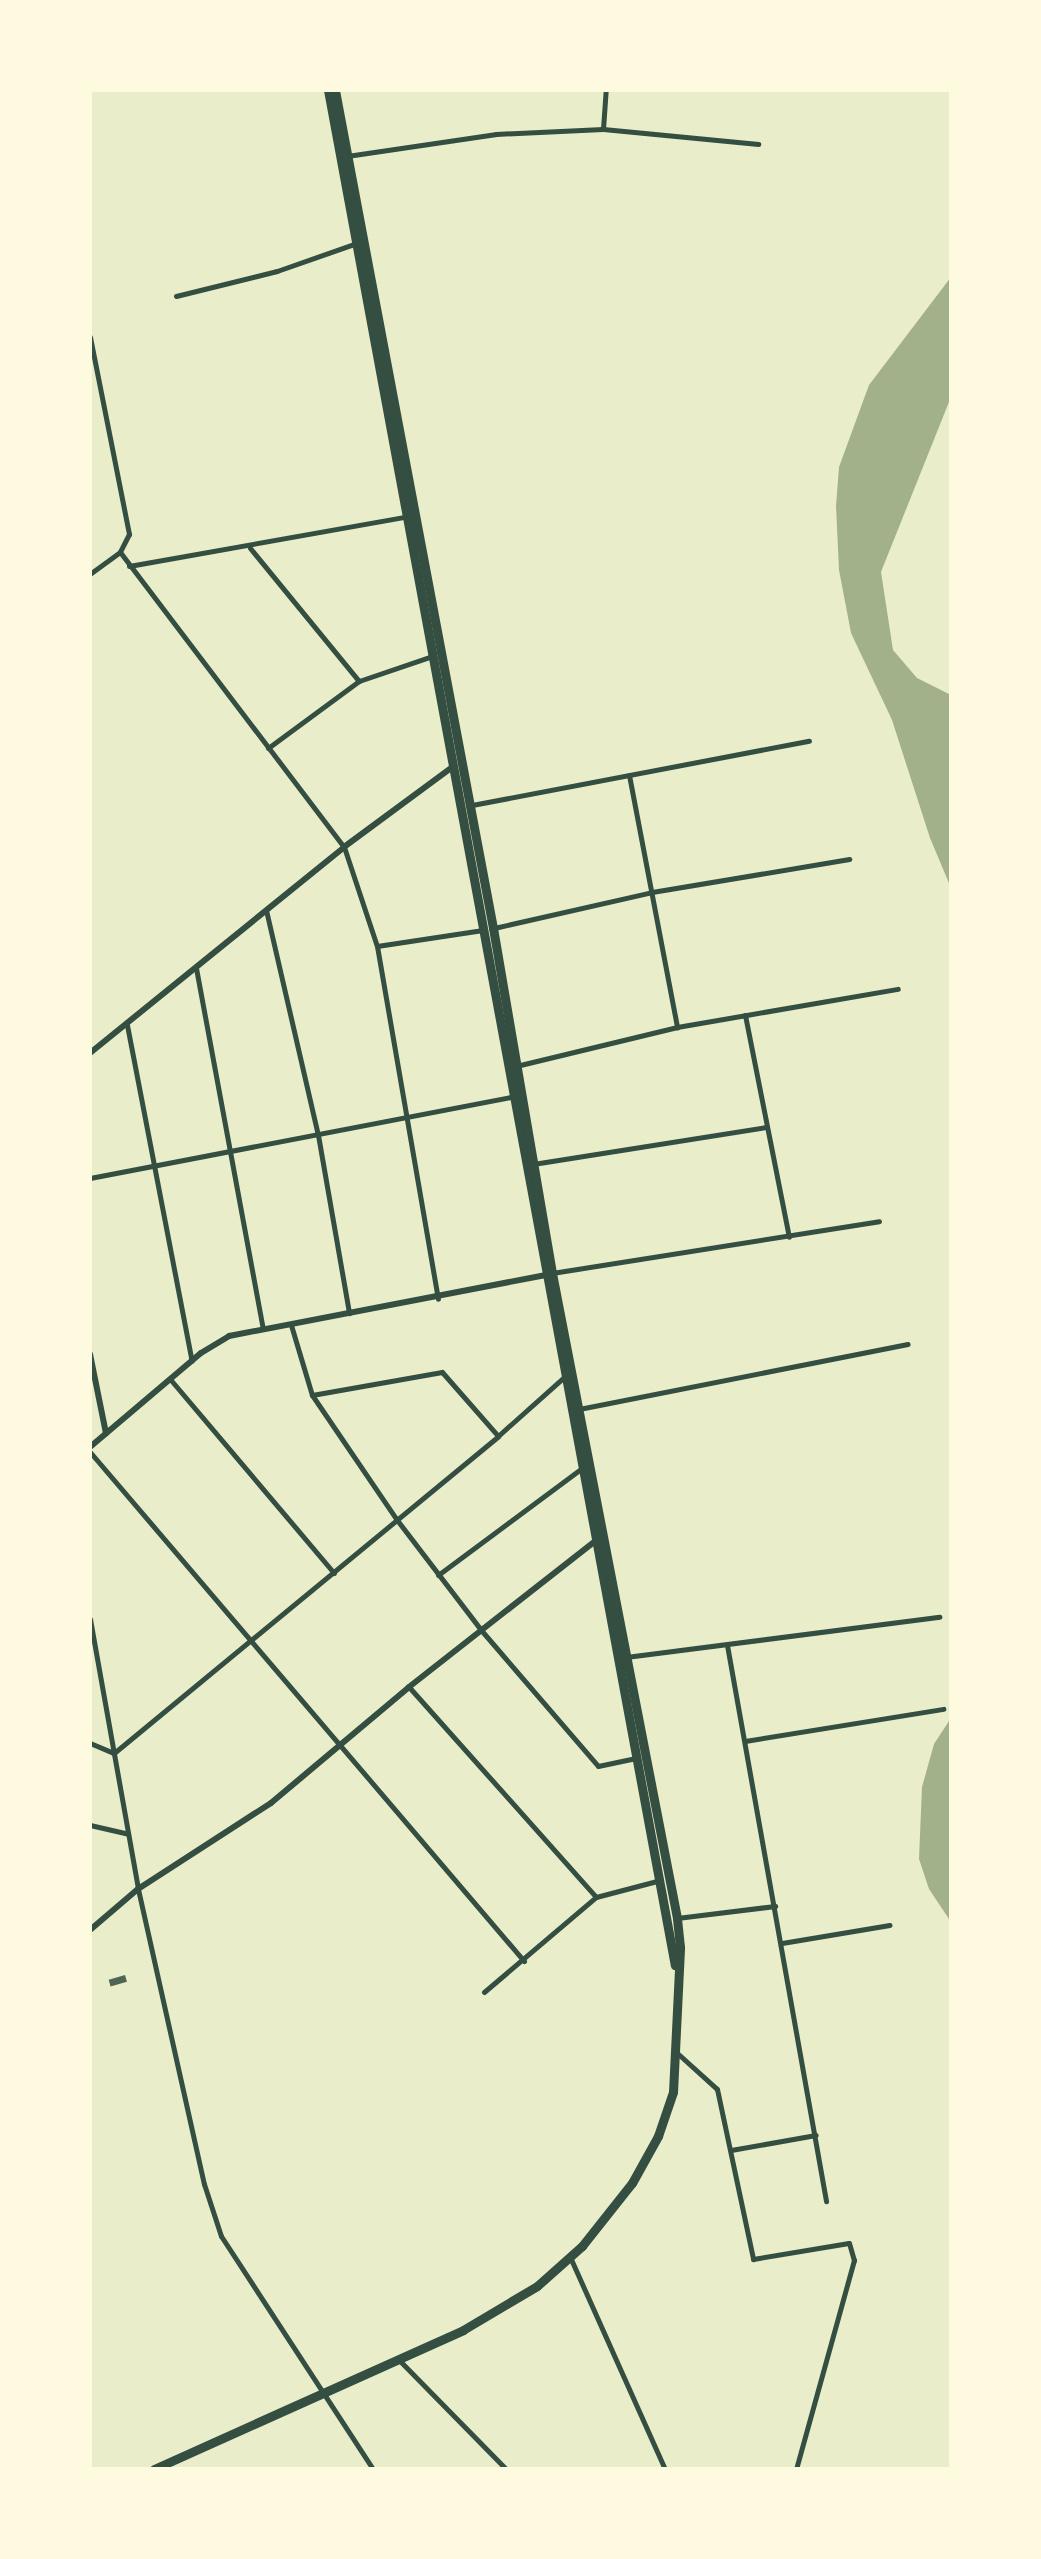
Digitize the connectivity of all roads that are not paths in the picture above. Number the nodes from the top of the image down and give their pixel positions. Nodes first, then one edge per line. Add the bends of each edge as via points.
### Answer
1 (332, 90) edge
2 (606, 90) edge
3 (602, 129) junction
4 (758, 144) dead end
5 (342, 157) junction
6 (358, 242) junction
7 (176, 296) dead end
8 (90, 337) edge
9 (406, 516) junction
10 (249, 546) junction
11 (120, 552) junction
12 (130, 566) junction
13 (90, 574) edge
14 (432, 656) junction
15 (358, 681) junction
16 (809, 741) dead end
17 (268, 748) junction
18 (456, 766) junction
19 (629, 776) junction
20 (469, 806) junction
21 (344, 847) junction
22 (849, 859) dead end
23 (652, 892) junction
24 (266, 910) junction
25 (489, 929) junction
26 (376, 946) junction
27 (196, 968) junction
28 (898, 989) dead end
29 (745, 1016) junction
30 (127, 1025) junction
31 (678, 1027) junction
32 (90, 1054) edge
33 (512, 1067) junction
34 (514, 1096) junction
35 (406, 1117) junction
36 (766, 1127) junction
37 (318, 1134) junction
38 (230, 1152) junction
39 (534, 1164) junction
40 (153, 1166) junction
41 (90, 1178) edge
42 (879, 1221) dead end
43 (788, 1237) junction
44 (549, 1274) junction
45 (438, 1299) junction
46 (349, 1315) junction
47 (291, 1325) junction
48 (263, 1330) junction
49 (908, 1344) dead end
50 (90, 1354) edge
51 (192, 1361) junction
52 (565, 1376) junction
53 (170, 1379) junction
54 (312, 1395) junction
55 (579, 1409) junction
56 (106, 1433) junction
57 (498, 1436) junction
58 (90, 1449) edge
59 (585, 1466) junction
60 (397, 1520) junction
61 (598, 1539) junction
62 (334, 1573) junction
63 (438, 1575) junction
64 (939, 1617) dead end
65 (90, 1619) edge
66 (481, 1630) junction
67 (252, 1642) junction
68 (727, 1645) junction
69 (626, 1658) junction
70 (409, 1687) junction
71 (943, 1708) dead end
72 (745, 1741) junction
73 (90, 1743) edge
74 (340, 1746) junction
75 (114, 1753) junction
76 (640, 1757) junction
77 (90, 1825) edge
78 (128, 1834) junction
79 (657, 1882) junction
80 (138, 1890) junction
81 (596, 1898) junction
82 (776, 1906) junction
83 (677, 1918) junction
84 (890, 1925) dead end
85 (90, 1930) edge
86 (782, 1943) junction
87 (524, 1961) junction
88 (676, 1968) junction
89 (484, 1992) dead end
90 (676, 2052) junction
91 (816, 2135) junction
92 (731, 2150) junction
93 (826, 2201) dead end
94 (570, 2258) junction
95 (399, 2360) junction
96 (321, 2391) junction
97 (154, 2469) edge
98 (373, 2469) edge
99 (506, 2469) edge
100 (665, 2469) edge
101 (796, 2469) edge

1 - 5 main road
2 - 3 street
3 - 4 street
3 - 5 street via 496,134
5 - 6 main road
6 - 7 street
6 - 9 main road
6 - 18 main road
8 - 11 street via 129,534
9 - 10 street
9 - 14 main road
10 - 12 street
10 - 15 street
11 - 12 street
11 - 13 street
12 - 17 street
14 - 15 street
14 - 18 main road
15 - 17 street
16 - 19 street
17 - 21 street
18 - 20 main road
18 - 21 street
18 - 25 main road
19 - 20 street
19 - 23 street
20 - 25 main road
21 - 24 street
21 - 26 street
22 - 23 street
23 - 25 street
23 - 31 street
24 - 27 street
24 - 37 street
25 - 26 street
25 - 33 main road
26 - 35 street
27 - 30 street
27 - 38 street
28 - 29 street
29 - 31 street
29 - 36 street
30 - 32 street
30 - 40 street
31 - 33 street
33 - 34 main road
33 - 39 main road
34 - 35 street
34 - 44 main road
35 - 37 street
35 - 45 street
36 - 39 street
36 - 43 street
37 - 38 street
37 - 46 street
38 - 40 street
38 - 48 street
39 - 44 main road
40 - 41 street
40 - 51 street
42 - 43 street
43 - 44 street
44 - 45 street
44 - 52 main road
44 - 55 main road
45 - 46 street
46 - 47 street
47 - 48 street
47 - 54 street
48 - 51 street via 229,1336
49 - 55 street
50 - 56 street
51 - 53 street
52 - 57 street
52 - 59 main road
53 - 56 street
53 - 62 street
54 - 57 street via 442,1372
54 - 60 street
55 - 59 main road
56 - 58 street
57 - 60 street
58 - 67 street
59 - 61 main road
59 - 63 street
60 - 62 street
60 - 63 street
61 - 66 street
61 - 69 main road
61 - 76 main road
62 - 67 street
63 - 66 street
64 - 68 street
65 - 75 street
66 - 70 street
66 - 76 street via 598,1766
67 - 74 street
67 - 75 street
68 - 69 street
68 - 72 street
69 - 83 main road
70 - 74 street
70 - 81 street
71 - 72 street
72 - 82 street
73 - 75 street
74 - 80 street via 271,1803
74 - 87 street
75 - 78 street
76 - 79 main road
77 - 78 street
78 - 80 street
79 - 81 street
79 - 88 main road
80 - 85 street
80 - 96 street via 221,2236
81 - 87 street
82 - 83 street
82 - 86 street
83 - 88 main road
84 - 86 street
86 - 91 street
87 - 89 street
88 - 90 main road
90 - 92 street via 717,2089
90 - 94 main road via 673,2092 658,2136 632,2183
91 - 92 street
91 - 93 street
92 - 101 street via 753,2259 849,2243 854,2260
94 - 95 main road via 514,2300
94 - 100 street
95 - 96 main road
95 - 99 street
96 - 97 main road
96 - 98 street

